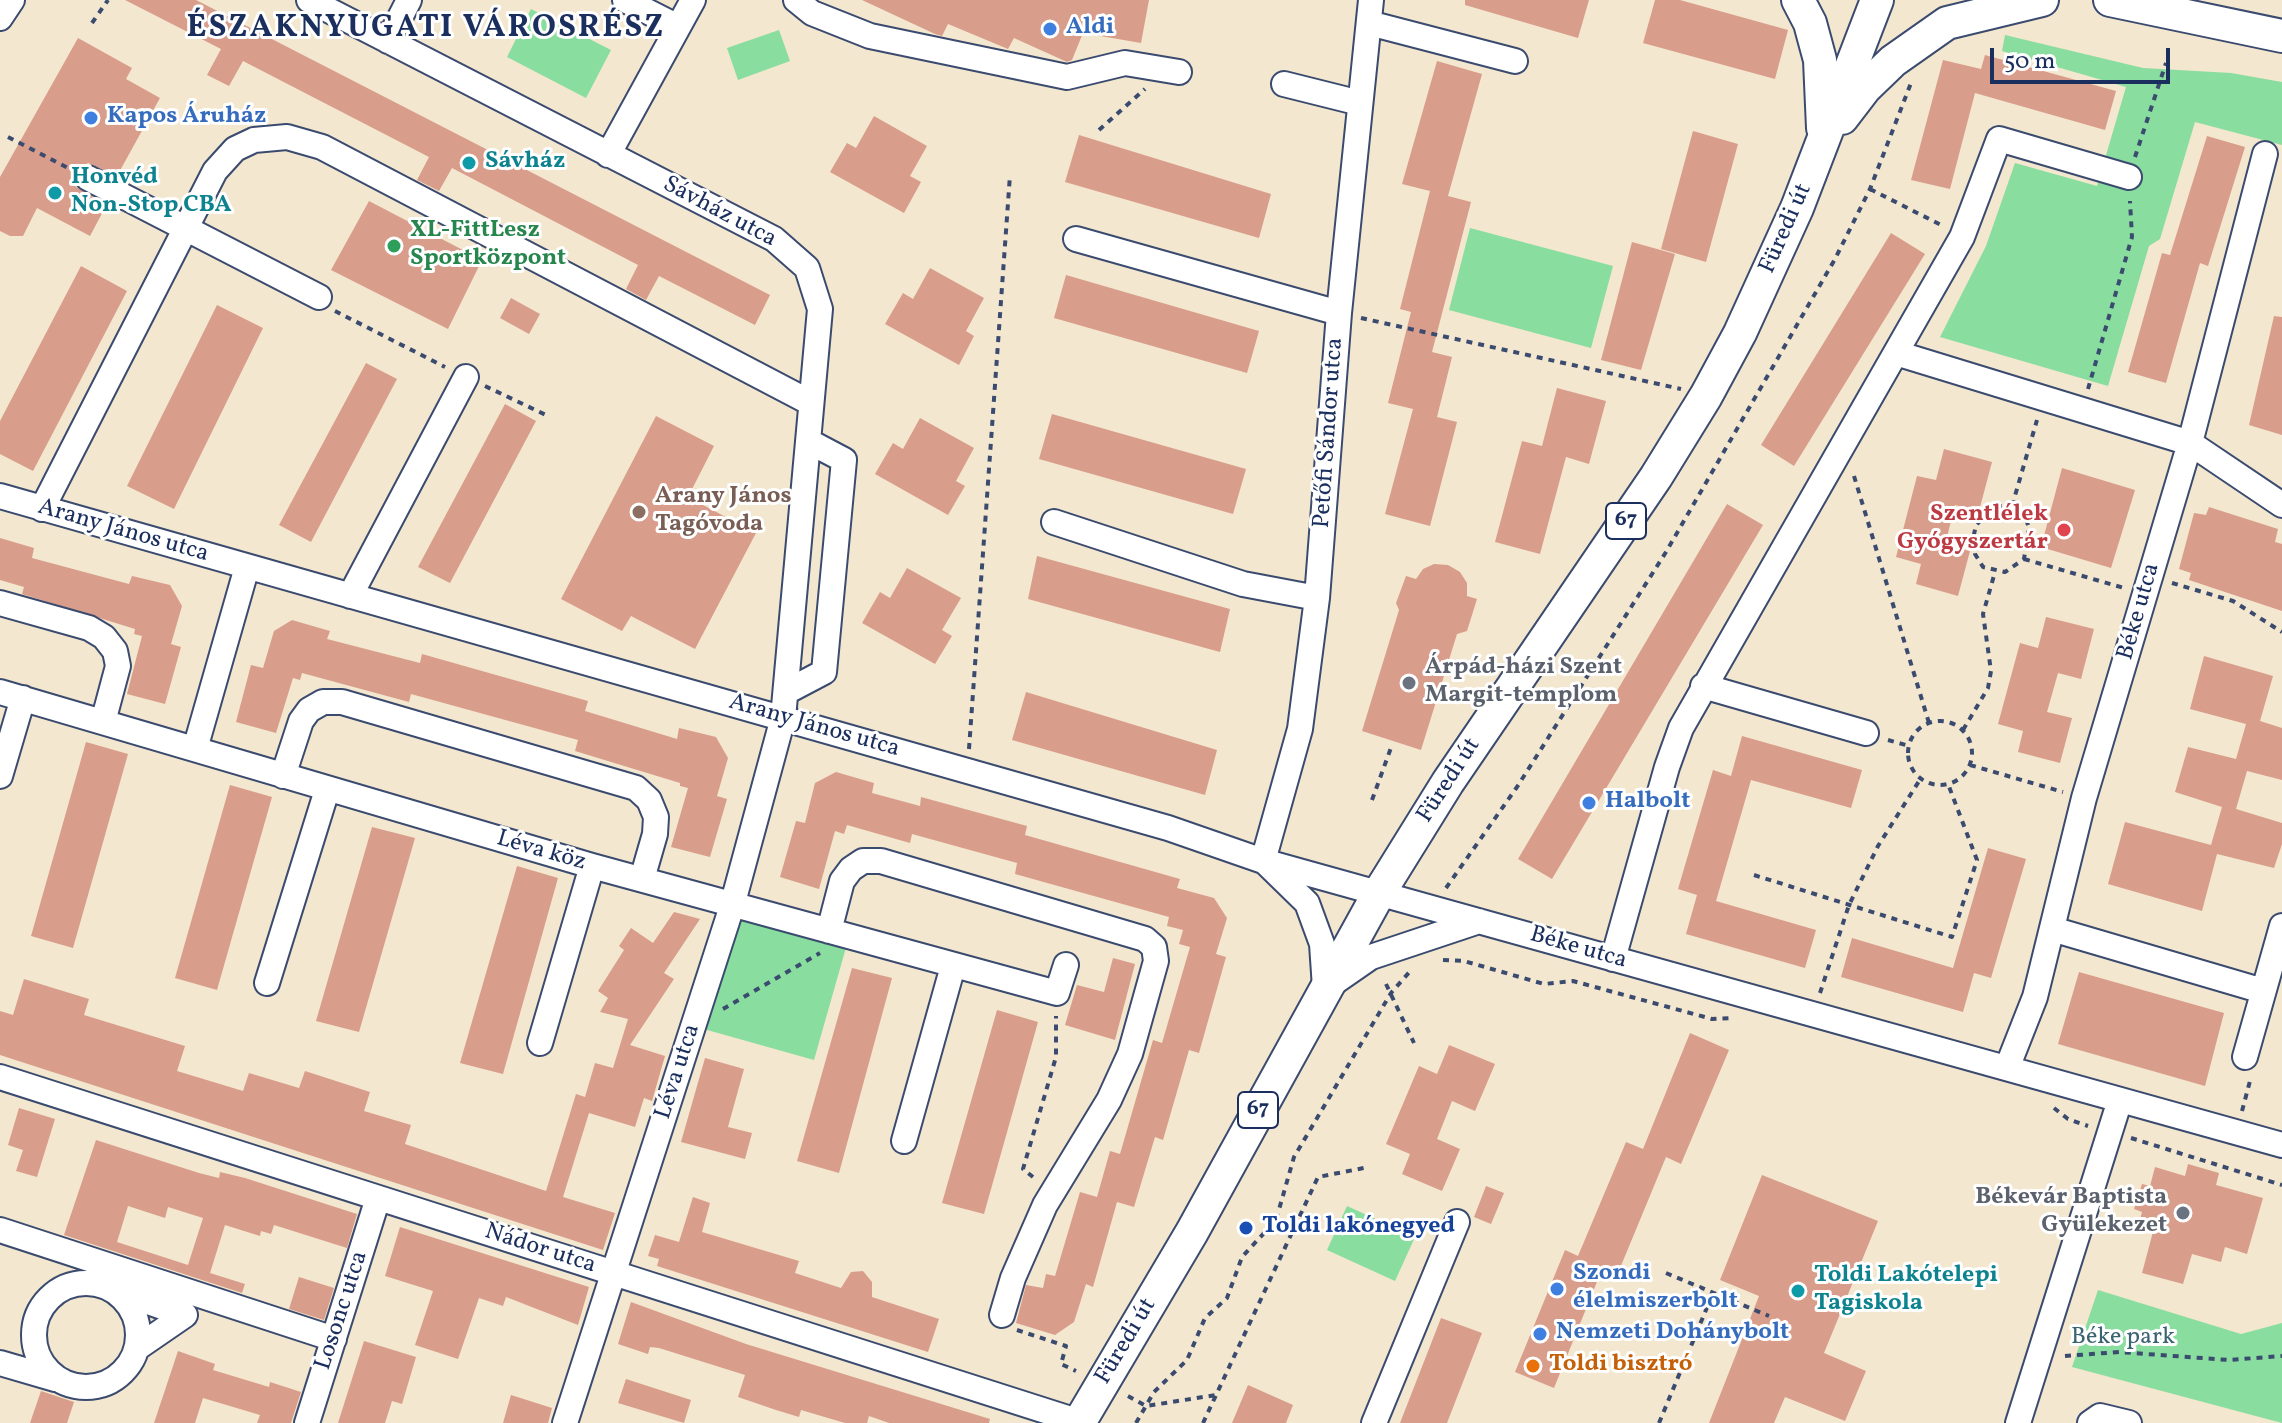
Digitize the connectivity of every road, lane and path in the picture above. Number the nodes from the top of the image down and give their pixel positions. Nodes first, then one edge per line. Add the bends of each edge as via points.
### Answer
1 (12, 0) edge
2 (108, 0) edge
3 (309, 0) edge
4 (409, 0) edge
5 (625, 0) edge
6 (693, 0) edge
7 (796, 0) edge
8 (1798, 0) edge
9 (1877, 0) edge
10 (2042, 0) edge
11 (2110, 0) edge
12 (1370, 12) edge
13 (0, 18) edge
14 (92, 23) dead end
15 (678, 27) junction
16 (2282, 36) edge
17 (388, 41) junction
18 (1515, 61) dead end
19 (2166, 63) dead end
20 (1150, 67) junction
21 (1179, 72) dead end
22 (1915, 75) dead end
23 (1284, 84) dead end
24 (1360, 103) junction
25 (1099, 130) dead end
26 (8, 137) dead end
27 (1824, 143) junction
28 (2265, 154) dead end
29 (608, 155) junction
30 (1010, 175) dead end
31 (2129, 177) junction
32 (88, 178) joint
33 (1870, 189) junction
34 (185, 229) junction
35 (1962, 237) junction
36 (1076, 239) dead end
37 (319, 297) joint
38 (1339, 313) junction
39 (1896, 353) junction
40 (466, 377) junction
41 (1706, 396) junction
42 (2042, 400) junction
43 (811, 403) junction
44 (2081, 411) junction
45 (548, 416) dead end
46 (808, 441) junction
47 (1844, 441) junction
48 (2190, 443) junction
49 (0, 496) edge
50 (2282, 505) edge
51 (2012, 506) junction
52 (42, 509) junction
53 (1054, 522) dead end
54 (2024, 559) junction
55 (247, 567) junction
56 (1995, 572) junction
57 (2148, 585) junction
58 (350, 596) junction
59 (1317, 598) junction
60 (0, 603) edge
61 (2282, 632) edge
62 (1703, 686) junction
63 (786, 692) junction
64 (11, 695) edge
65 (783, 718) junction
66 (103, 722) junction
67 (1929, 723) junction
68 (1963, 730) junction
69 (1866, 733) dead end
70 (1392, 745) dead end
71 (195, 749) junction
72 (1970, 765) junction
73 (967, 771) junction
74 (0, 776) edge
75 (283, 776) junction
76 (1921, 778) junction
77 (1948, 784) junction
78 (327, 790) junction
79 (2084, 798) junction
80 (1372, 800) dead end
81 (1263, 861) junction
82 (592, 866) junction
83 (1754, 875) dead end
84 (642, 879) junction
85 (1379, 893) junction
86 (1849, 905) junction
87 (732, 906) junction
88 (1433, 908) junction
89 (1479, 921) junction
90 (2282, 926) edge
91 (2052, 929) junction
92 (839, 934) junction
93 (1613, 959) junction
94 (1440, 960) dead end
95 (1418, 964) dead end
96 (1066, 965) dead end
97 (953, 966) junction
98 (267, 983) dead end
99 (1386, 984) dead end
100 (1325, 988) junction
101 (2263, 991) junction
102 (1057, 993) junction
103 (1391, 993) junction
104 (1813, 1014) junction
105 (1712, 1019) dead end
106 (693, 1026) junction
107 (540, 1043) dead end
108 (1414, 1043) dead end
109 (2249, 1066) joint
110 (2007, 1068) junction
111 (0, 1077) edge
112 (2120, 1100) junction
113 (2068, 1119) dead end
114 (2236, 1132) junction
115 (2112, 1133) junction
116 (904, 1141) dead end
117 (2282, 1145) edge
118 (1369, 1167) dead end
119 (1023, 1169) dead end
120 (2282, 1185) edge
121 (378, 1198) junction
122 (1457, 1222) dead end
123 (0, 1230) edge
124 (59, 1261) junction
125 (1666, 1273) dead end
126 (614, 1274) junction
127 (101, 1286) junction
128 (1713, 1293) junction
129 (45, 1301) junction
130 (194, 1302) junction
131 (1769, 1316) dead end
132 (1007, 1322) joint
133 (33, 1332) junction
134 (334, 1339) junction
135 (137, 1348) junction
136 (2282, 1356) edge
137 (2041, 1358) junction
138 (0, 1363) edge
139 (55, 1379) junction
140 (1102, 1384) junction
141 (1216, 1395) junction
142 (1146, 1406) junction
143 (1079, 1422) edge
144 (307, 1423) edge
145 (565, 1423) edge
146 (1136, 1423) edge
147 (1203, 1423) edge
148 (1374, 1423) edge
149 (1659, 1423) edge
150 (2018, 1423) edge
151 (2090, 1423) edge
152 (2129, 1423) edge

1 - 13 street
2 - 14 path
3 - 17 street, Sávház utca
4 - 17 street
5 - 15 street
6 - 15 street
7 - 20 street via 812,13 870,36 1067,77 1125,63
8 - 27 main road via 1820,60
9 - 27 main road, 67
10 - 27 main road via 1947,23 1865,88
11 - 16 main road
12 - 18 street
12 - 24 street, Petőfi Sándor utca
15 - 29 street
17 - 29 street, Sávház utca
19 - 31 path
20 - 21 street
20 - 25 path via 1145,89
22 - 33 path
23 - 24 street
24 - 38 street, Petőfi Sándor utca
26 - 32 path
27 - 41 main road, Füredi út / 67 via 1740,333
28 - 48 street, Béke utca
29 - 43 street, Sávház utca via 774,239 807,268 820,309
30 - 73 path
31 - 35 street via 1999,139
31 - 44 path via 2132,237
32 - 34 street
33 - 35 path
33 - 88 path via 1666,552 1517,787
34 - 37 street
34 - 43 street via 215,171 235,149 254,140 287,137 322,147
34 - 52 street
35 - 39 street
36 - 38 street
37 - 40 path via 325,306
38 - 41 path
38 - 59 street, Petőfi Sándor utca
39 - 42 street
39 - 47 street
40 - 45 path
40 - 58 street
41 - 85 main road, Füredi út / 67
42 - 44 street
42 - 51 path
43 - 46 street, Sávház utca
44 - 48 street
46 - 63 street, Sávház utca
46 - 63 street via 844,460 824,672
47 - 62 street
47 - 67 path
48 - 50 street
48 - 57 street, Béke utca
49 - 52 street, Arany János utca
51 - 54 path via 2025,516 2029,528
51 - 56 path via 1996,506 1976,525 1975,554 1983,567
52 - 55 street, Arany János utca
53 - 59 street via 1243,584
54 - 56 path via 2005,572
54 - 57 path
55 - 58 street, Arany János utca
55 - 71 street
56 - 68 path via 1983,614 1991,671 1988,688
57 - 61 path via 2233,601
57 - 79 street, Béke utca
58 - 65 street, Arany János utca
59 - 81 street, Petőfi Sándor utca via 1300,729
60 - 66 street via 104,637 118,666
62 - 69 street
62 - 93 street via 1667,767
63 - 65 street, Sávház utca
64 - 66 street, Léva köz
64 - 74 street
65 - 73 street, Arany János utca
65 - 87 street, Léva utca
66 - 71 street, Léva köz
67 - 68 path via 1947,721
67 - 76 path via 1909,746 1910,763
68 - 72 path via 1972,746
70 - 80 path
71 - 75 street, Léva köz
72 - 77 path
72 - 79 path
73 - 81 street, Arany János utca
75 - 78 street, Léva köz
75 - 84 street via 309,710 323,702 342,702 636,788 656,817
76 - 77 path
76 - 86 path
77 - 86 path via 1977,860 1952,937
78 - 82 street, Léva köz
78 - 98 street
79 - 91 street, Béke utca
81 - 85 street, Arany János utca
81 - 100 street via 1307,903 1322,944
82 - 84 street, Léva köz
82 - 107 street
83 - 86 path
84 - 87 street, Léva köz
85 - 88 street, Béke utca
85 - 100 main road, Füredi út / 67
86 - 104 path
87 - 92 street, Léva köz
87 - 106 street, Léva utca
88 - 89 street, Béke utca
89 - 93 street, Béke utca
89 - 100 street via 1371,957
90 - 101 street
91 - 101 street
91 - 110 street, Béke utca via 2035,997
92 - 97 street, Léva köz
92 - 106 path
92 - 132 street via 842,881 863,861 881,861 1145,939 1154,947 1156,961 1130,1054 1109,1100 1045,1205 1013,1278
93 - 104 street, Béke utca
94 - 105 path via 1464,961 1544,984 1573,981
95 - 103 path
96 - 102 street
97 - 102 street, Léva köz
97 - 116 street
99 - 103 path
100 - 140 main road, Füredi út / 67
101 - 109 street
102 - 119 path via 1056,1057
103 - 108 path
103 - 142 path via 1294,1157 1276,1220 1242,1257 1234,1287 1205,1318 1187,1360
104 - 110 street, Béke utca
106 - 126 street, Léva utca
109 - 114 path
110 - 112 street, Béke utca
111 - 121 street, Nádor utca
112 - 114 street, Béke utca
112 - 115 street
113 - 115 path
114 - 117 street, Béke utca
115 - 120 path
115 - 137 street
118 - 141 path via 1318,1177
121 - 126 street, Nádor utca
121 - 134 street, Losonc utca
122 - 148 street
123 - 124 street
124 - 127 street
124 - 129 street
124 - 130 street
125 - 128 path
126 - 143 street, Nádor utca
126 - 145 street, Léva utca
127 - 129 street via 67,1287
127 - 130 street
127 - 135 street via 134,1313
128 - 131 path
128 - 149 path
129 - 133 street
130 - 134 street
130 - 135 street
132 - 140 path via 1066,1346 1061,1364
133 - 138 street
133 - 139 street via 41,1363
134 - 144 street, Losonc utca
135 - 139 street via 118,1377 102,1385 85,1388
136 - 137 path via 2229,1360 2119,1352
137 - 150 street
138 - 139 street
140 - 142 path
140 - 143 main road, Füredi út / 67
141 - 142 path
141 - 147 path
142 - 146 path
151 - 152 street via 2100,1416

